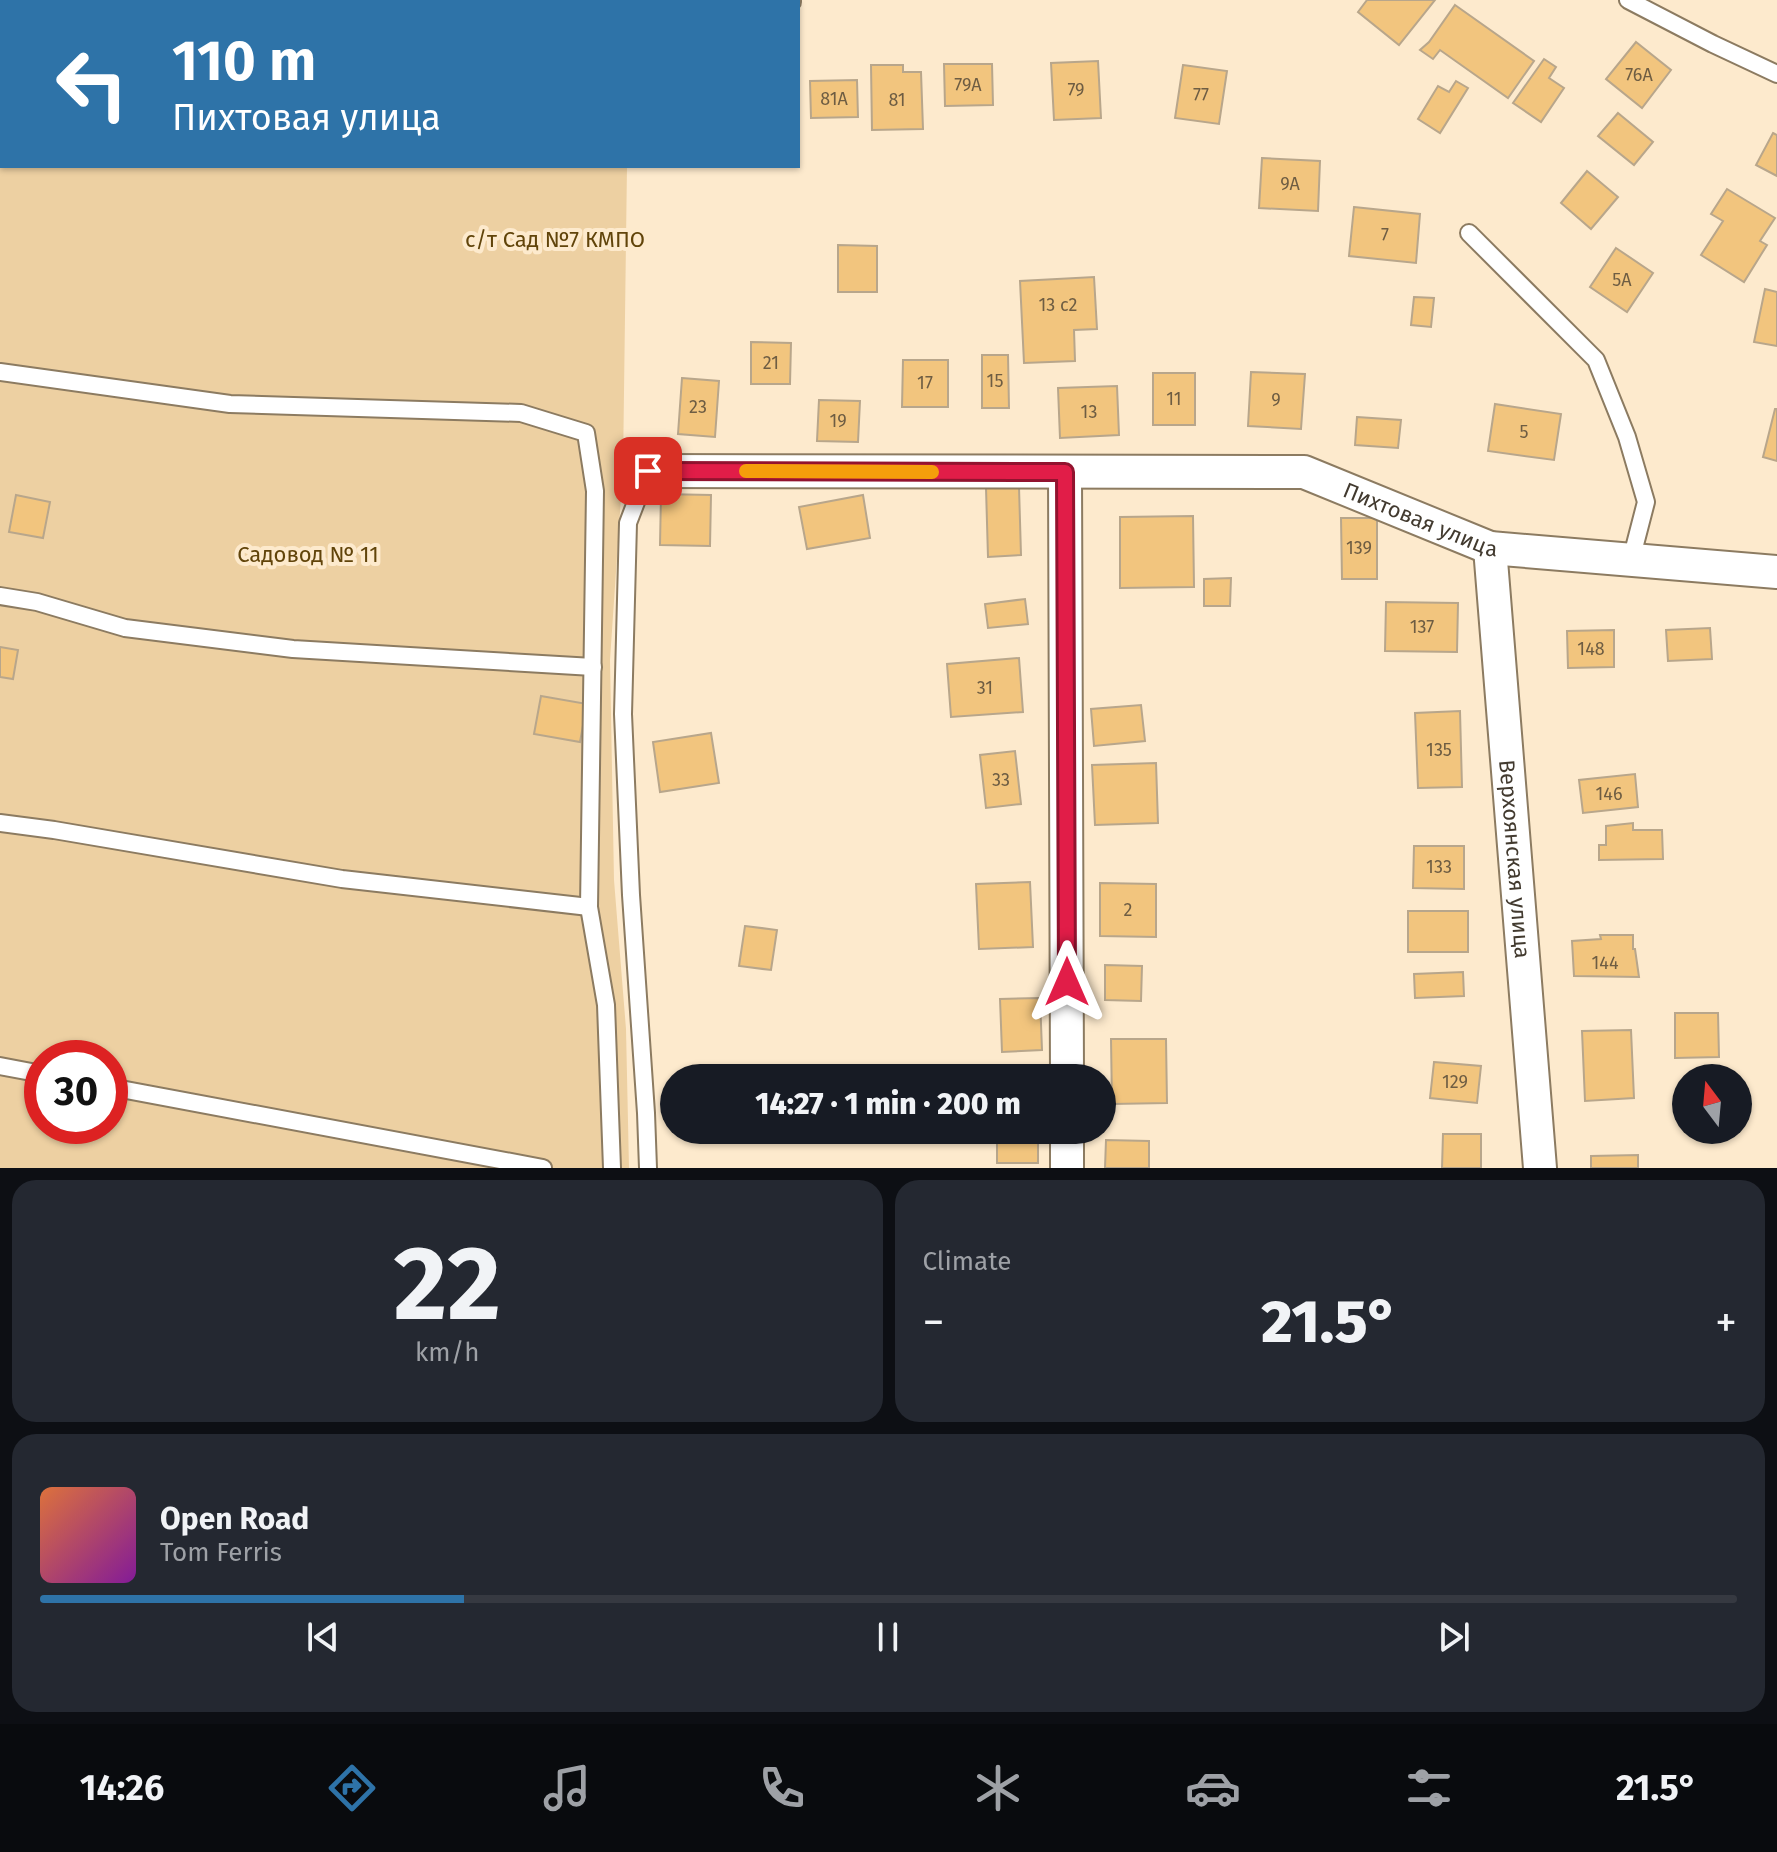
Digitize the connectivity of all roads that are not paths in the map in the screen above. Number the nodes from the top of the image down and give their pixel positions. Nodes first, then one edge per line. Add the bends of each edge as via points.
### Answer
1 (1628, 0) edge
2 (1777, 74) edge
3 (1469, 233) dead end
4 (0, 372) edge
5 (648, 471) joint
6 (1065, 472) junction
7 (1490, 548) junction
8 (1631, 560) junction
9 (1777, 572) edge
10 (0, 596) edge
11 (593, 667) junction
12 (0, 823) edge
13 (589, 907) junction
14 (1067, 1064) edge
15 (0, 1066) edge
16 (24, 1071) edge
17 (128, 1090) edge
18 (1067, 1144) edge
19 (543, 1168) edge
20 (612, 1168) edge
21 (648, 1168) edge
22 (1067, 1168) edge
23 (1540, 1168) edge

1 - 2 lane
3 - 8 lane via 1596,360 1646,502
4 - 11 lane via 230,404 521,413 586,433 595,491
5 - 6 street, Пихтовая улица
5 - 21 lane via 628,523 623,714
6 - 7 street, Пихтовая улица via 1304,472
6 - 14 street
7 - 8 street, Пихтовая улица
7 - 23 street, Верхоянская улица
8 - 9 street, Пихтовая улица
10 - 11 lane via 125,628 278,647
11 - 13 lane
12 - 13 lane via 342,879
13 - 20 lane via 606,1005
15 - 16 lane
17 - 19 lane
18 - 22 street

